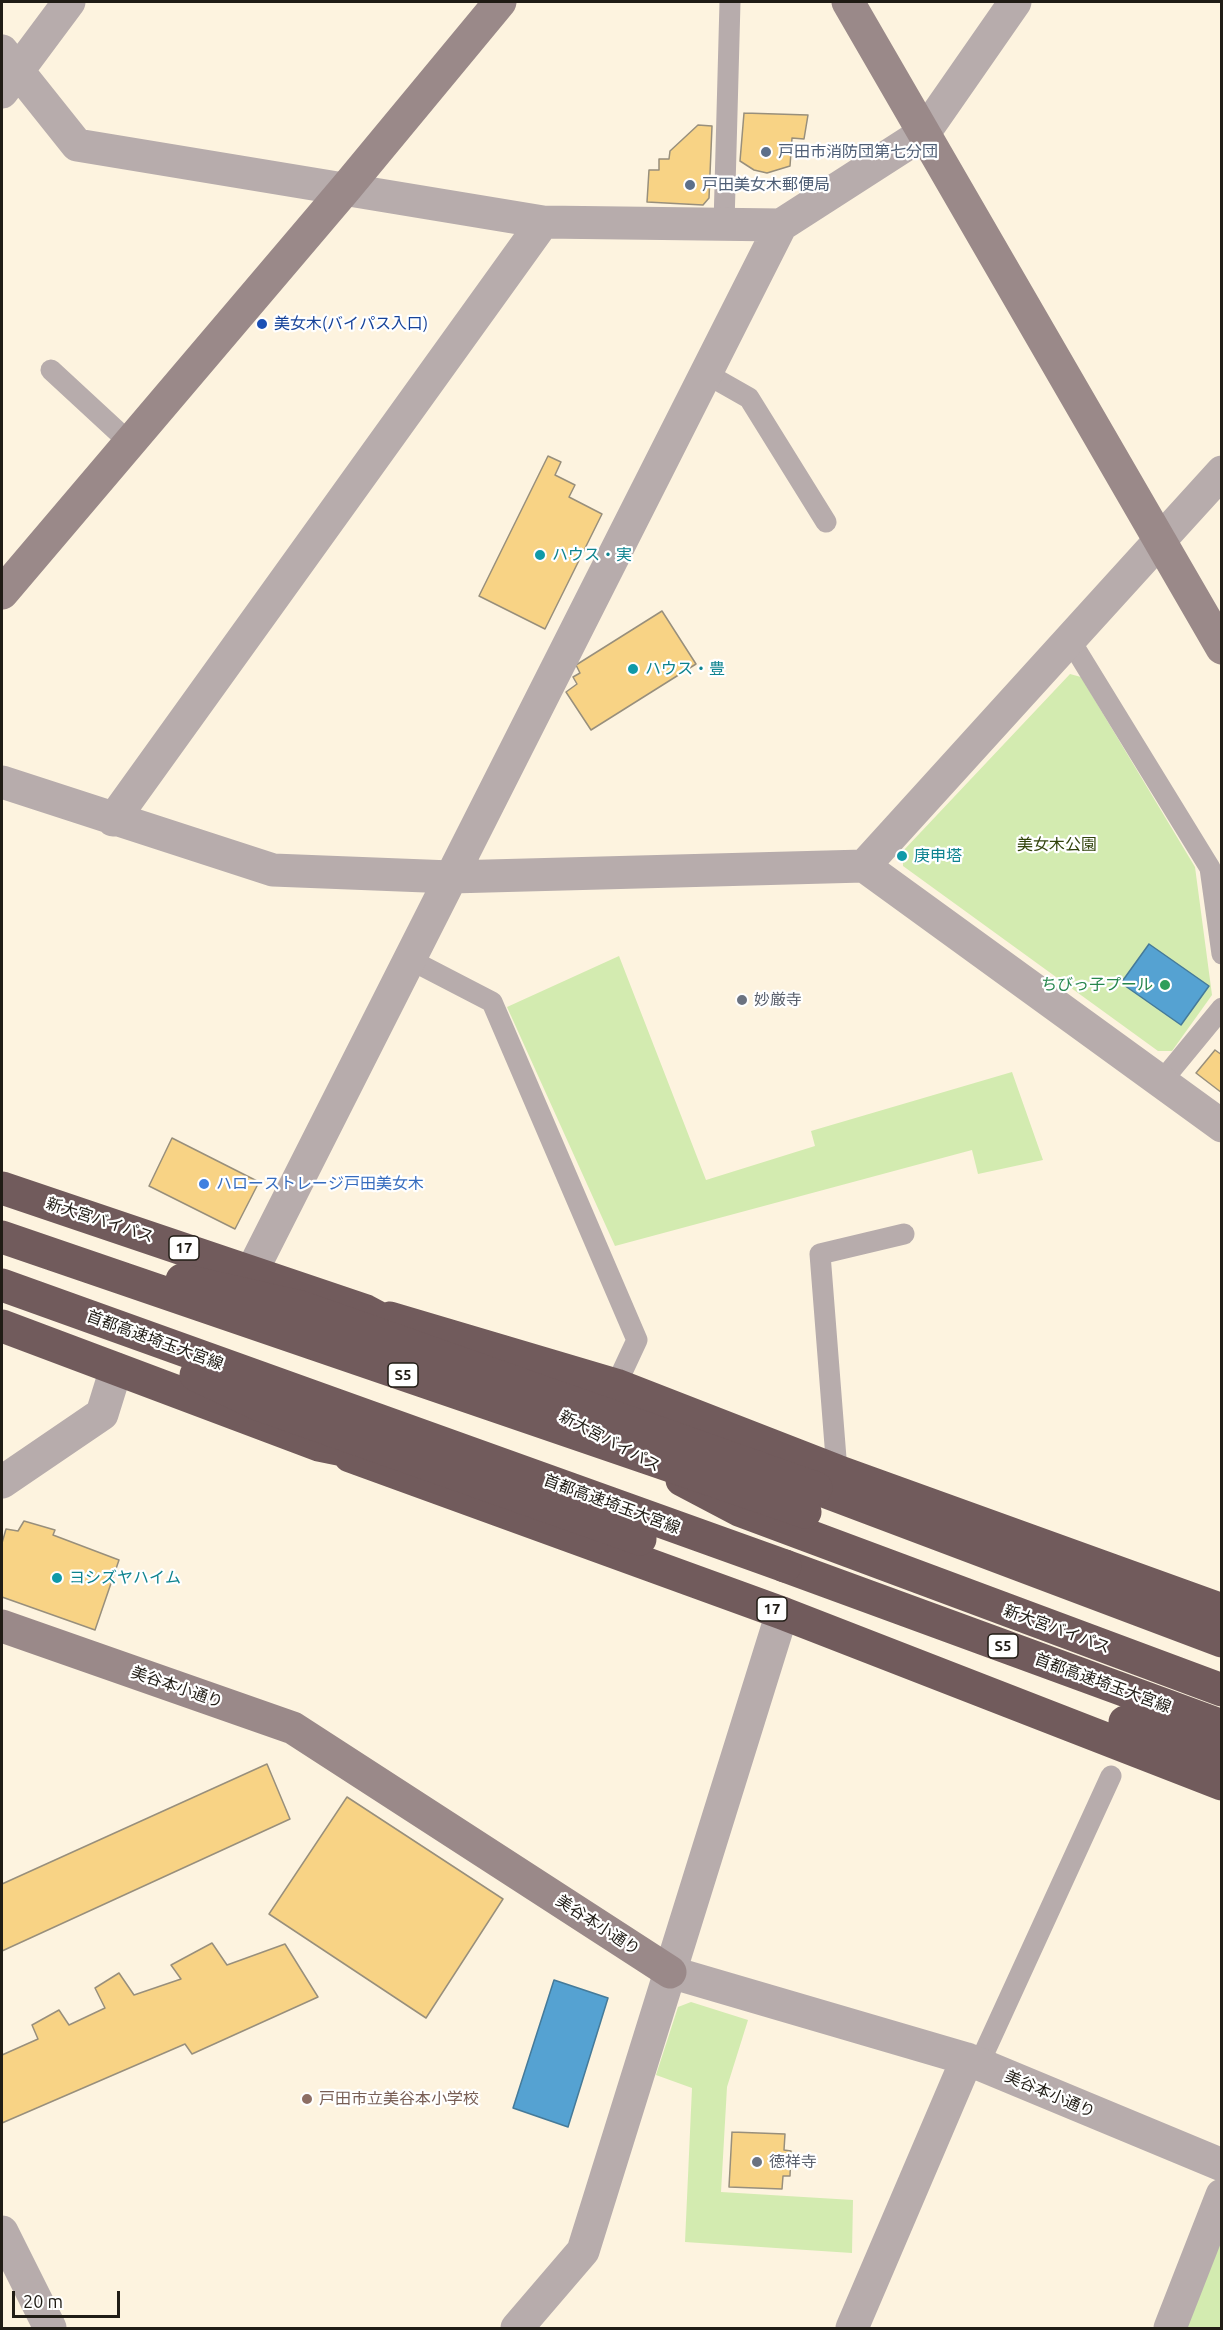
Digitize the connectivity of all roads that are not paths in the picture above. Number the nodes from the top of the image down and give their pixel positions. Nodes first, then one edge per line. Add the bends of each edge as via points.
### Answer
1 (69, 2) edge
2 (730, 2) edge
3 (848, 2) edge
4 (1015, 2) edge
5 (486, 7) edge
6 (7, 71) edge
7 (924, 133) junction
8 (346, 188) junction
9 (543, 222) junction
10 (724, 224) junction
11 (781, 225) junction
12 (51, 370) dead end
13 (705, 373) junction
14 (130, 442) junction
15 (1221, 472) edge
16 (826, 522) dead end
17 (1159, 542) junction
18 (2, 594) edge
19 (1210, 607) edge
20 (1070, 640) junction
21 (1221, 648) edge
22 (2, 782) edge
23 (113, 820) junction
24 (1216, 865) edge
25 (864, 866) junction
26 (451, 877) junction
27 (1221, 954) edge
28 (409, 959) junction
29 (1221, 1008) edge
30 (1161, 1082) junction
31 (1221, 1126) edge
32 (2, 1188) edge
33 (904, 1234) dead end
34 (12, 1241) edge
35 (252, 1271) junction
36 (2, 1286) edge
37 (366, 1311) junction
38 (2, 1326) edge
39 (116, 1369) junction
40 (616, 1385) junction
41 (319, 1445) junction
42 (837, 1471) junction
43 (2, 1482) edge
44 (1221, 1610) edge
45 (782, 1612) junction
46 (2, 1626) edge
47 (1221, 1641) edge
48 (1221, 1668) edge
49 (1221, 1690) edge
50 (1221, 1708) edge
51 (1221, 1726) edge
52 (1221, 1758) edge
53 (1111, 1776) dead end
54 (1221, 1784) edge
55 (670, 1972) junction
56 (973, 2062) junction
57 (1221, 2165) edge
58 (1221, 2195) edge
59 (2, 2232) edge
60 (50, 2328) edge
61 (517, 2328) edge
62 (852, 2328) edge
63 (1170, 2328) edge

1 - 6 street
2 - 10 lane
3 - 7 street
4 - 7 street
5 - 8 street
6 - 8 street via 77,145
7 - 11 street
7 - 17 street
8 - 9 street
8 - 14 street
9 - 10 street
9 - 23 street
10 - 11 street
11 - 13 street
12 - 14 lane
13 - 16 lane via 749,398
13 - 26 street
14 - 18 street
15 - 17 street
17 - 19 street
17 - 20 street
19 - 21 street
20 - 24 lane
20 - 25 street
22 - 23 street
23 - 26 street via 273,870
24 - 27 lane
25 - 26 street
25 - 30 street
26 - 28 street
28 - 35 street
28 - 40 lane via 492,1002 637,1340
29 - 30 lane
30 - 31 street
32 - 35 highway, 新大宮バイパス / 17
33 - 42 lane via 820,1254
34 - 47 highway, bridge via 301,1307 816,1488
34 - 48 highway, S5, bridge via 805,1512
35 - 37 highway, 新大宮バイパス / 17
36 - 51 highway, 首都高速埼玉大宮線 / S5, bridge
36 - 52 highway, bridge via 260,1405 774,1586
37 - 40 highway, 17
37 - 49 highway, 新大宮バイパス / 17 via 739,1510
38 - 39 highway, 新大宮バイパス / 17
39 - 41 highway, 新大宮バイパス / 17
39 - 43 street via 102,1414
40 - 42 highway, 17
41 - 45 highway, 17
41 - 50 highway, 新大宮バイパス / 17 via 732,1527
42 - 44 highway, 17
45 - 54 highway, 17
45 - 55 street
46 - 55 street, 美谷本小通り via 293,1728
53 - 56 lane
55 - 56 street, 美谷本小通り
55 - 61 street via 583,2251
56 - 57 street, 美谷本小通り
56 - 62 street
58 - 63 street
59 - 60 street

